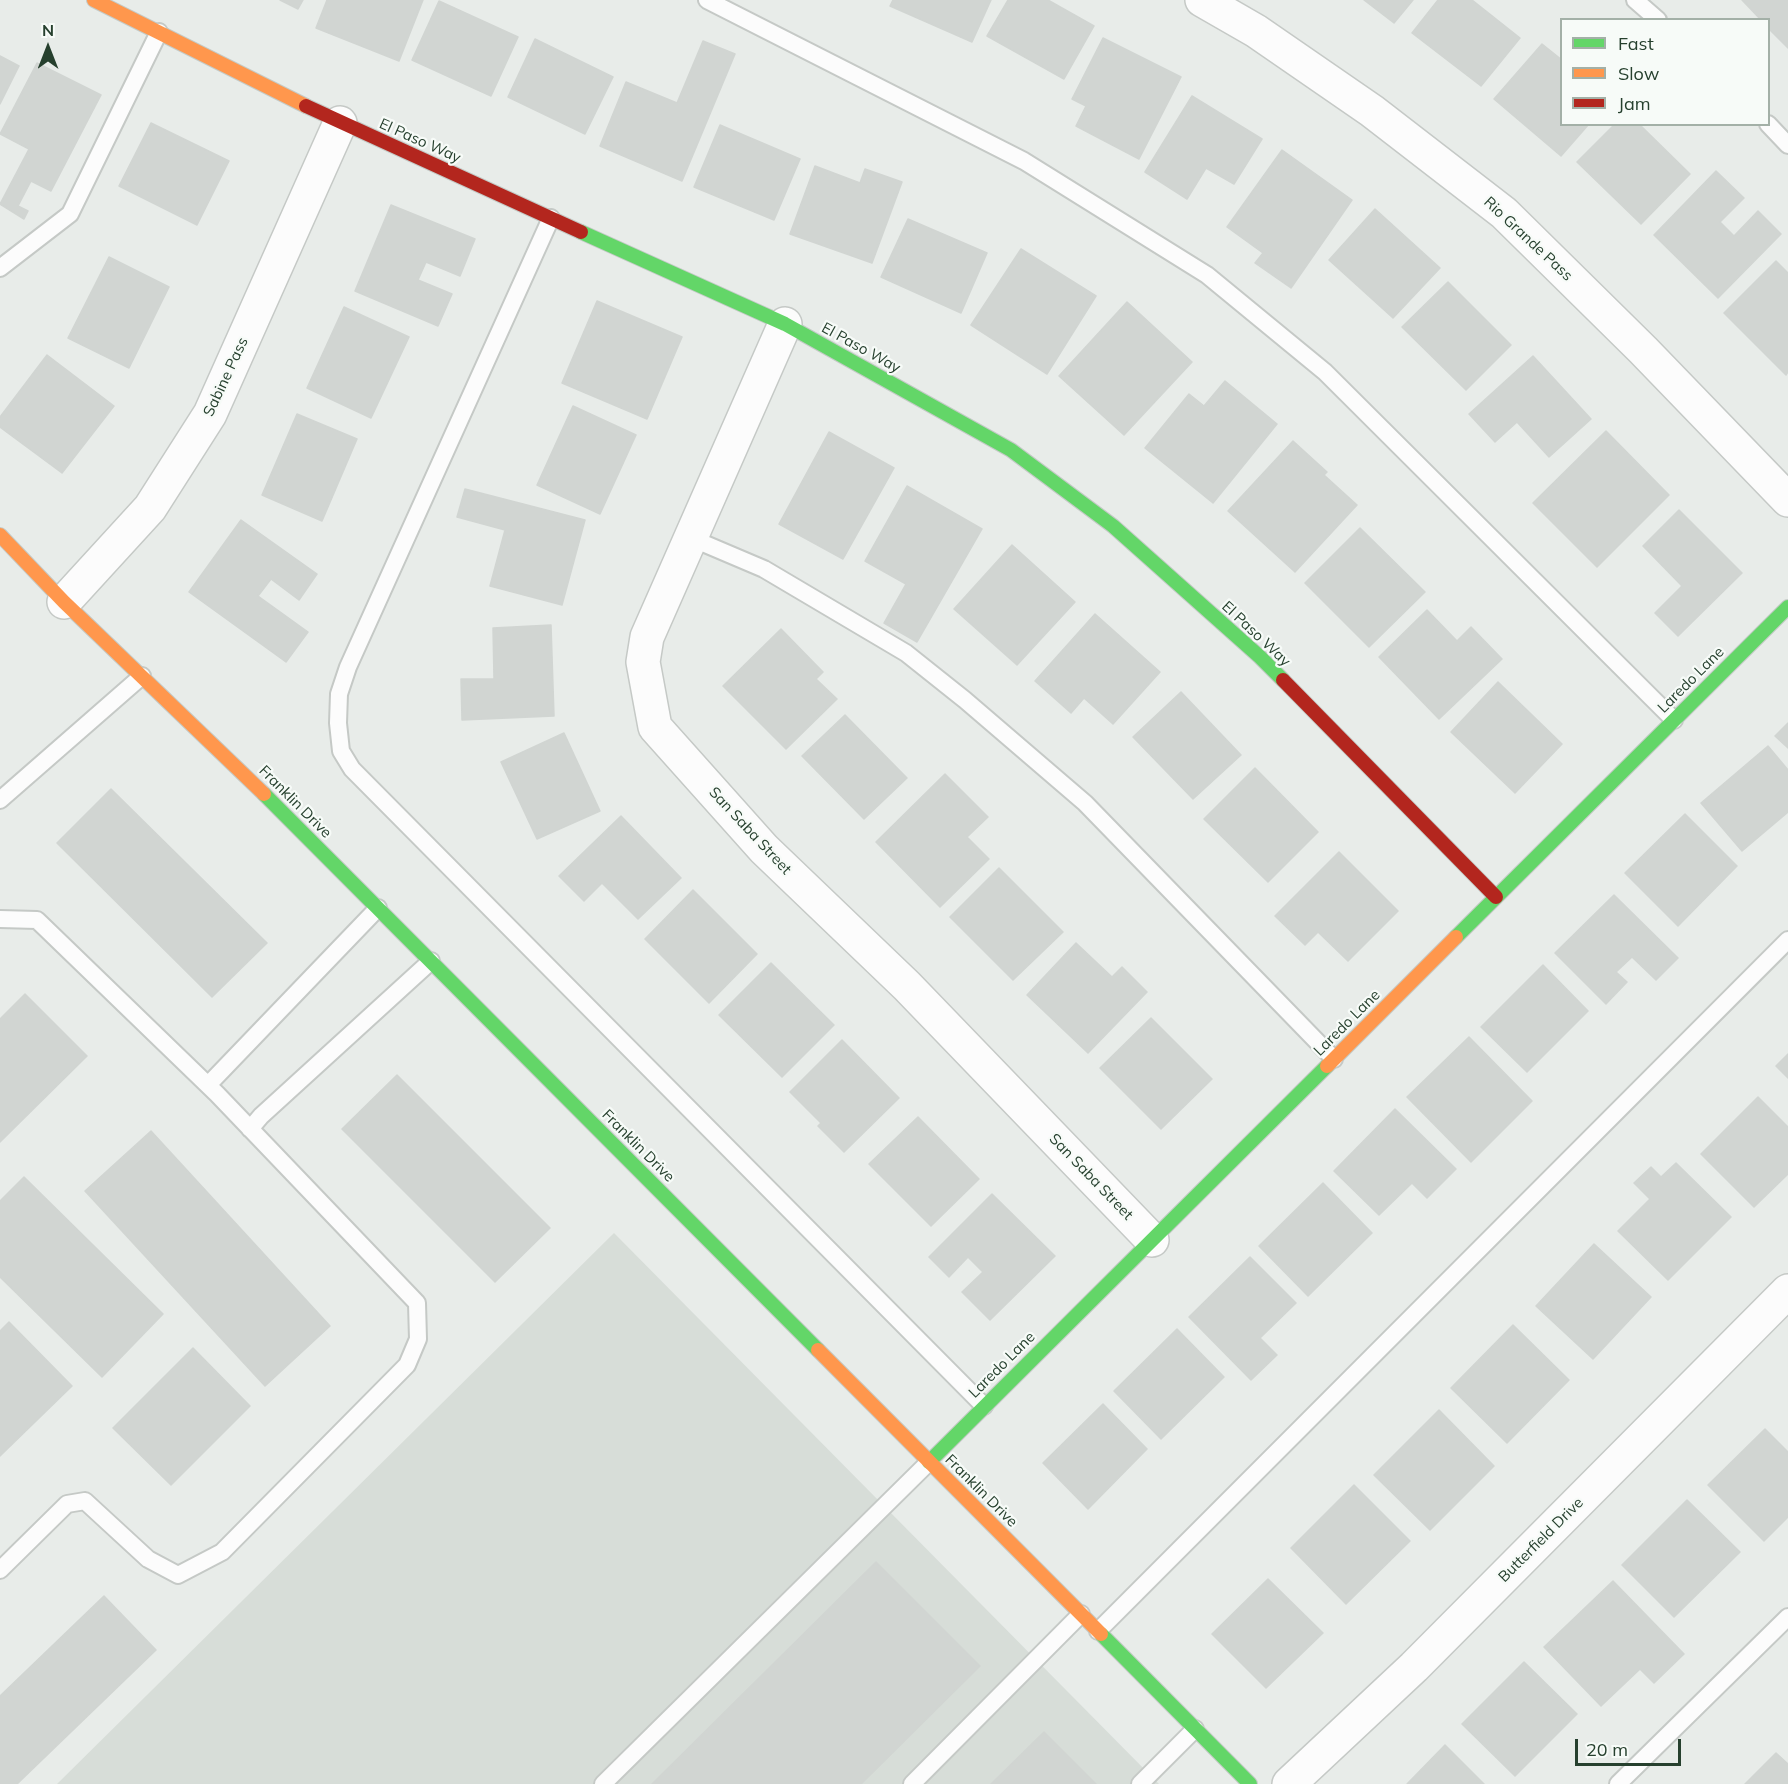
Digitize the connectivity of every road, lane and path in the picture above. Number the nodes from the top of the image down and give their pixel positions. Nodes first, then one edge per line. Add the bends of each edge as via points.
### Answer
1 (94, 0) edge
2 (707, 0) edge
3 (1202, 0) edge
4 (1635, 0) edge
5 (1656, 18) edge
6 (159, 32) junction
7 (340, 123) junction
8 (1770, 126) edge
9 (1788, 145) edge
10 (551, 218) junction
11 (0, 268) edge
12 (785, 324) junction
13 (1788, 500) edge
14 (0, 535) edge
15 (691, 538) junction
16 (64, 602) junction
17 (1788, 607) edge
18 (142, 676) junction
19 (1674, 720) junction
20 (0, 800) edge
21 (1496, 897) junction
22 (378, 908) junction
23 (0, 919) edge
24 (1788, 940) edge
25 (431, 961) junction
26 (1334, 1059) junction
27 (208, 1085) junction
28 (250, 1129) junction
29 (1152, 1240) junction
30 (1788, 1291) edge
31 (984, 1406) junction
32 (929, 1462) junction
33 (0, 1570) edge
34 (1081, 1614) junction
35 (1788, 1617) edge
36 (1098, 1631) junction
37 (1195, 1729) junction
38 (603, 1784) edge
39 (912, 1784) edge
40 (1140, 1784) edge
41 (1250, 1784) edge
42 (1289, 1784) edge
43 (1618, 1784) edge

1 - 6 street, El Paso Way
2 - 19 lane via 1023,161 1208,275 1325,372
3 - 13 street, Rio Grande Pass via 1256,31 1372,111 1504,213
4 - 5 lane
6 - 7 street, El Paso Way
6 - 11 lane via 70,214
7 - 10 street, El Paso Way
7 - 16 street, Sabine Pass via 210,414 150,508
8 - 9 lane
10 - 12 street, El Paso Way
10 - 31 lane via 348,667 339,694 341,751 352,769
12 - 15 street, San Saba Street
12 - 21 street, El Paso Way via 1011,450 1113,526 1260,657
14 - 16 street, Franklin Drive
15 - 26 lane via 764,569 906,653 965,700 1085,803
15 - 29 street, San Saba Street via 647,637 642,662 655,727 764,849 907,986
16 - 18 street, Franklin Drive
17 - 19 street, Laredo Lane
18 - 20 lane
18 - 22 street, Franklin Drive
19 - 21 street, Laredo Lane
21 - 26 street, Laredo Lane
22 - 25 street, Franklin Drive
22 - 27 lane
23 - 27 lane via 37,920
24 - 36 lane
25 - 28 lane
25 - 32 street, Franklin Drive
26 - 29 street, Laredo Lane
27 - 28 lane
28 - 33 lane via 417,1303 418,1339 407,1365 222,1552 178,1575 148,1559 85,1501 67,1504
29 - 31 street, Laredo Lane
30 - 42 street, Butterfield Drive via 1414,1667
31 - 32 street, Laredo Lane
32 - 34 street, Franklin Drive
32 - 38 lane
34 - 36 street, Franklin Drive
34 - 39 lane
35 - 43 lane
36 - 37 street, Franklin Drive
37 - 40 lane
37 - 41 street, Franklin Drive

